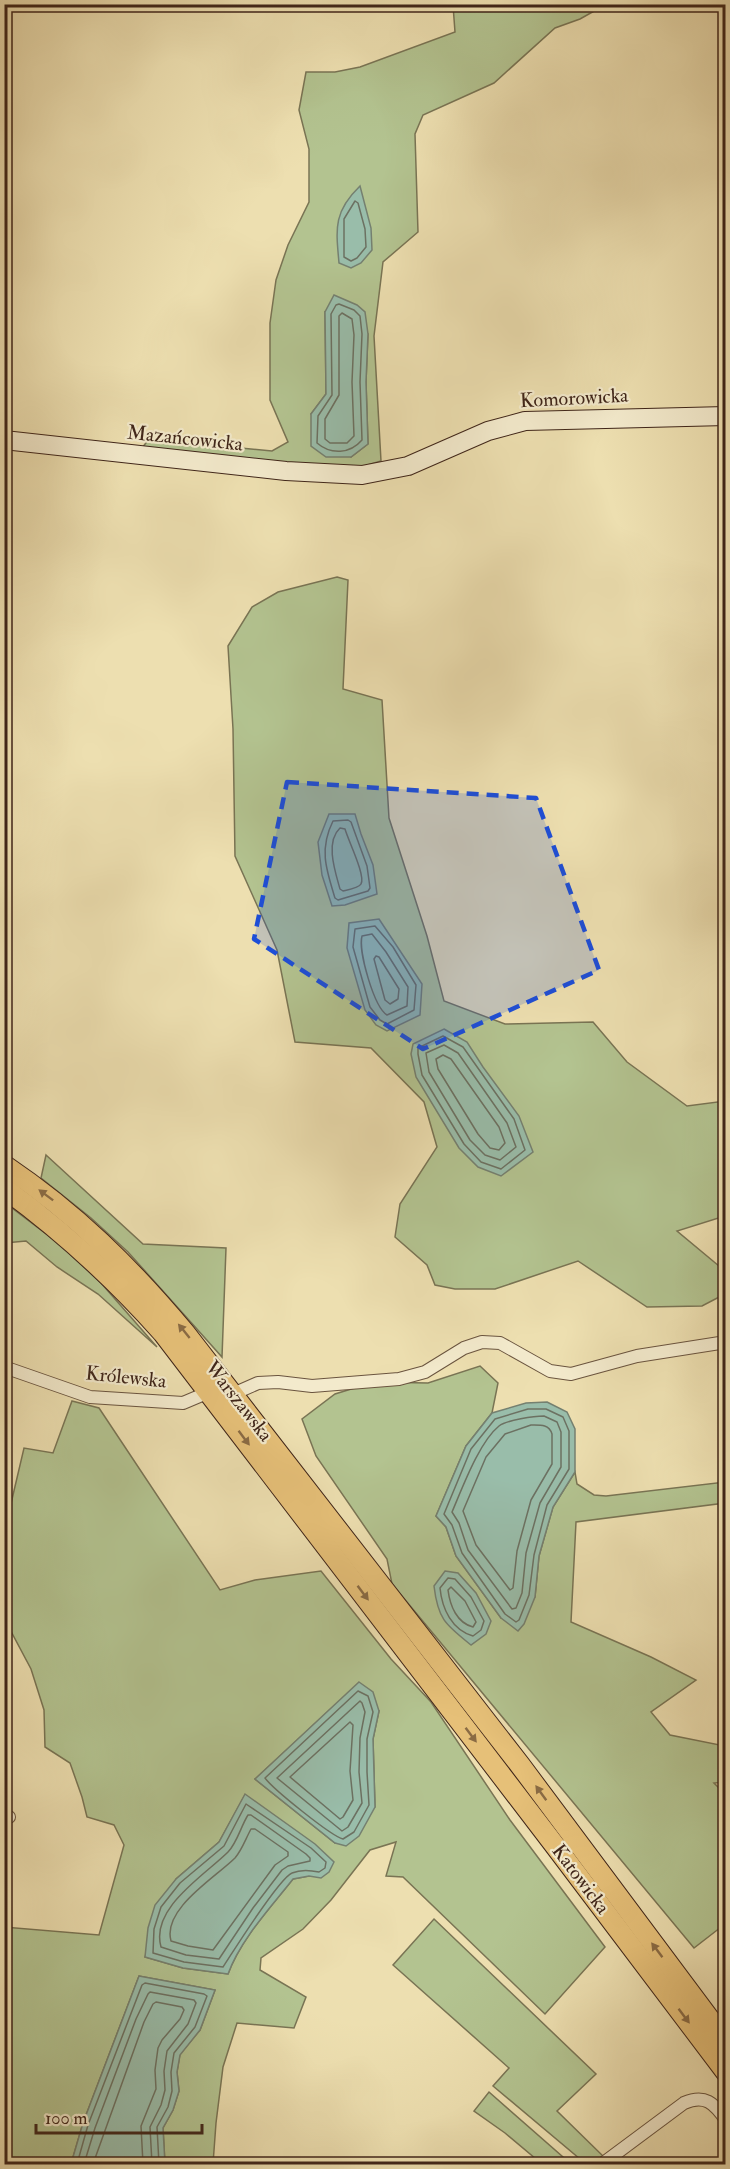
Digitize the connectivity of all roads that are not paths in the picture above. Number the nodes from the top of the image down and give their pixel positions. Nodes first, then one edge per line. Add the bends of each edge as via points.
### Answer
1 (726, 417) edge
2 (4, 440) edge
3 (362, 475) joint
4 (4, 1165) edge
5 (4, 1188) edge
6 (726, 1342) edge
7 (4, 1367) edge
8 (209, 1392) junction
9 (233, 1394) junction
10 (443, 1666) joint
11 (435, 1689) joint
12 (726, 2041) edge
13 (726, 2072) edge
14 (726, 2120) edge
15 (602, 2164) edge

1 - 3 street, Komorowicka via 525,421 488,430 408,466
2 - 3 street, Mazańcowicka via 286,471
9 -> 4 main road, Warszawska via 132,1272 60,1206
5 - 8 main road, Warszawska via 74,1242 109,1275
6 - 9 street via 637,1356 571,1374 550,1371 500,1342 482,1342 464,1348 425,1372 399,1379 312,1386 258,1383
7 - 8 street, Królewska via 90,1397 183,1403
8 -> 11 main road, Warszawska
9 - 10 main road, Warszawska
12 -> 10 main road, Katowicka
11 -> 13 main road, Katowicka
14 - 15 street via 705,2099 694,2099

